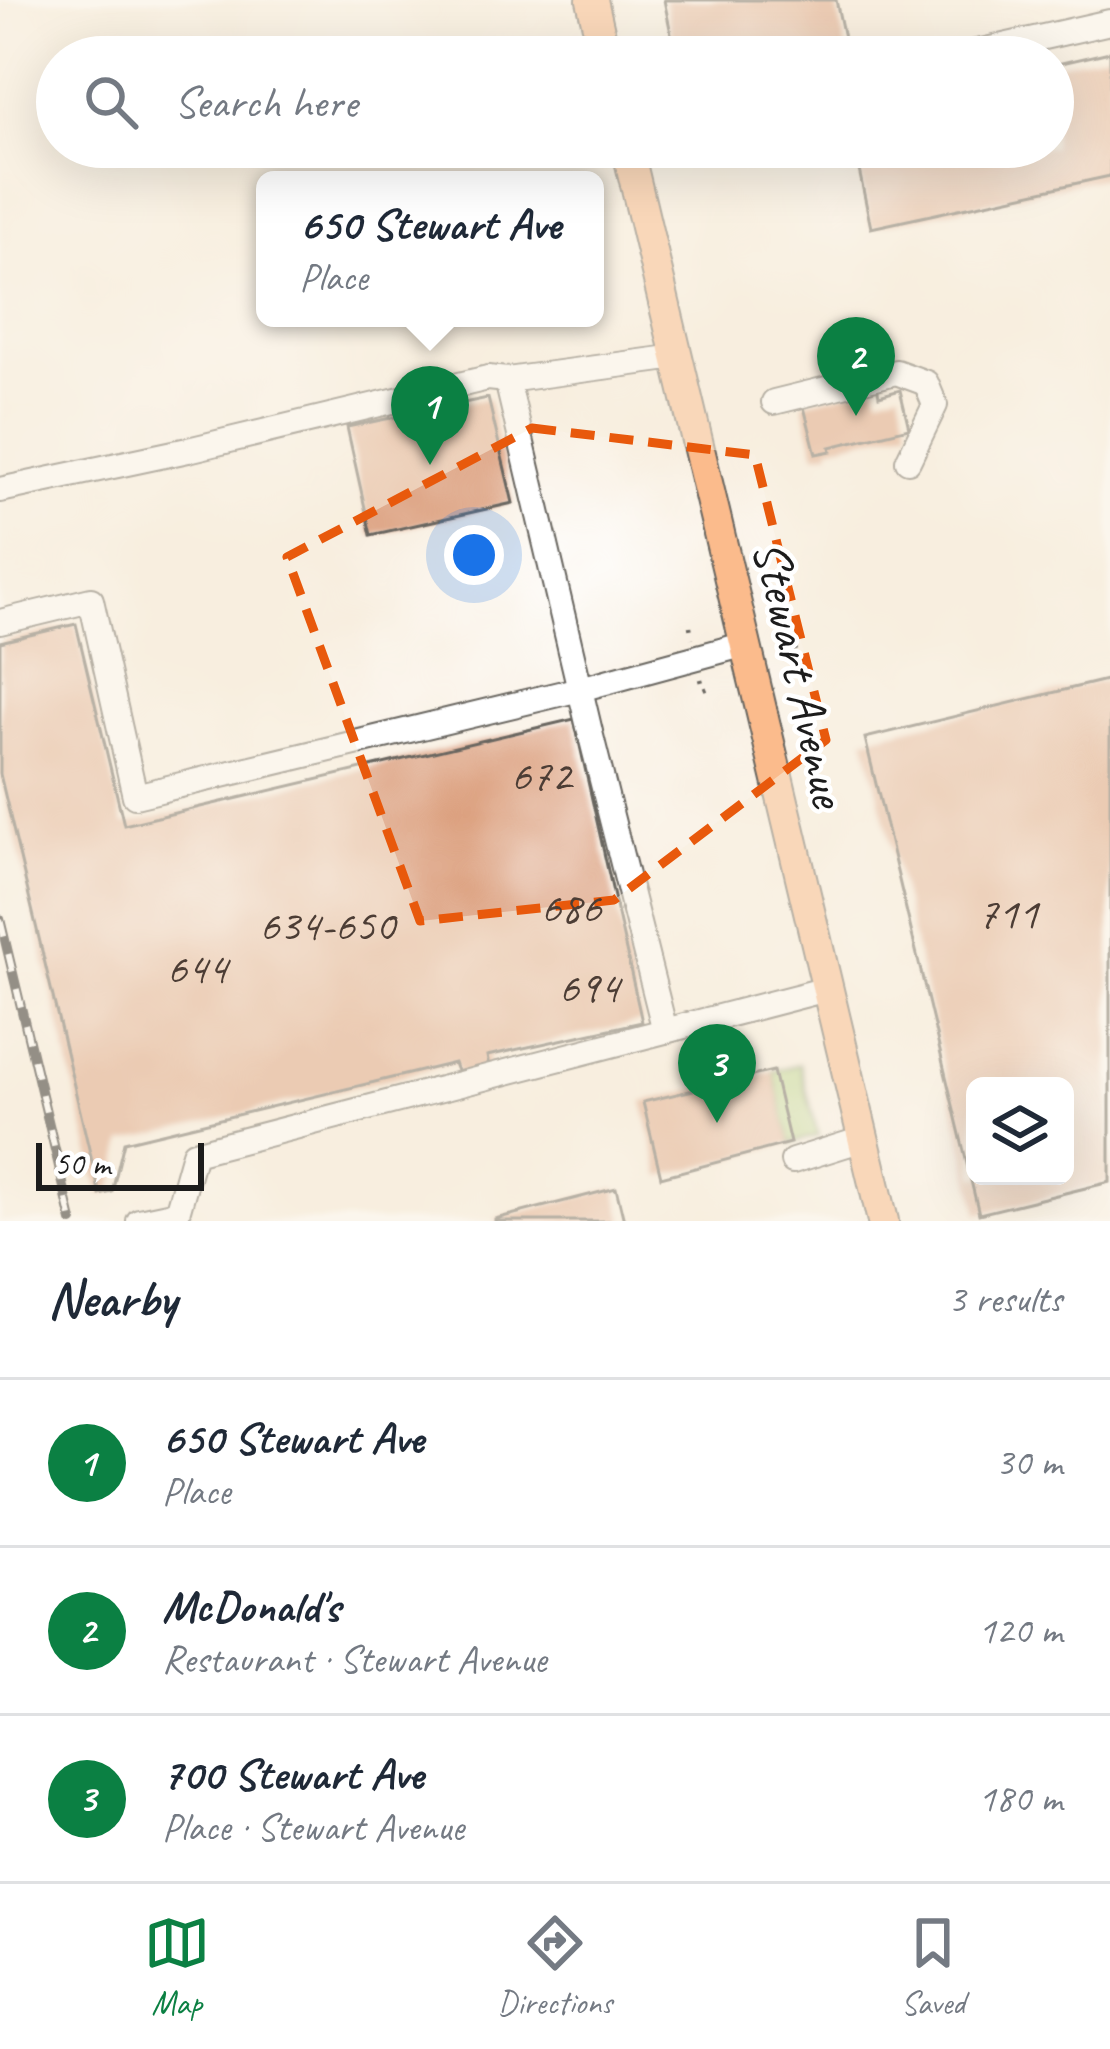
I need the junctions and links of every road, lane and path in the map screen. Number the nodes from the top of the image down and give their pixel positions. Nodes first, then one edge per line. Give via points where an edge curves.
1 (592, 0) edge
2 (1110, 22) edge
3 (600, 36) edge
4 (1048, 36) edge
5 (632, 168) edge
6 (677, 357) junction
7 (507, 380) junction
8 (774, 402) dead end
9 (908, 461) dead end
10 (0, 490) edge
11 (0, 622) edge
12 (690, 626) dead end
13 (692, 638) dead end
14 (746, 644) junction
15 (701, 679) dead end
16 (709, 688) dead end
17 (580, 689) junction
18 (827, 989) junction
19 (665, 1031) junction
20 (863, 1139) junction
21 (794, 1161) dead end
22 (139, 1221) edge
23 (883, 1221) edge

1 - 3 main road
2 - 4 lane
5 - 6 main road, Stewart Avenue
6 - 7 lane
6 - 14 main road, Stewart Avenue
7 - 10 lane
7 - 17 lane
8 - 9 lane via 896,372 926,383 935,405
11 - 17 lane via 91,600 135,796
12 - 13 path
14 - 17 lane
14 - 18 main road, Stewart Avenue
15 - 16 path
17 - 19 lane
18 - 19 lane
18 - 20 main road, Stewart Avenue
19 - 22 lane via 194,1153 177,1213
20 - 21 lane
20 - 23 main road, Stewart Avenue

